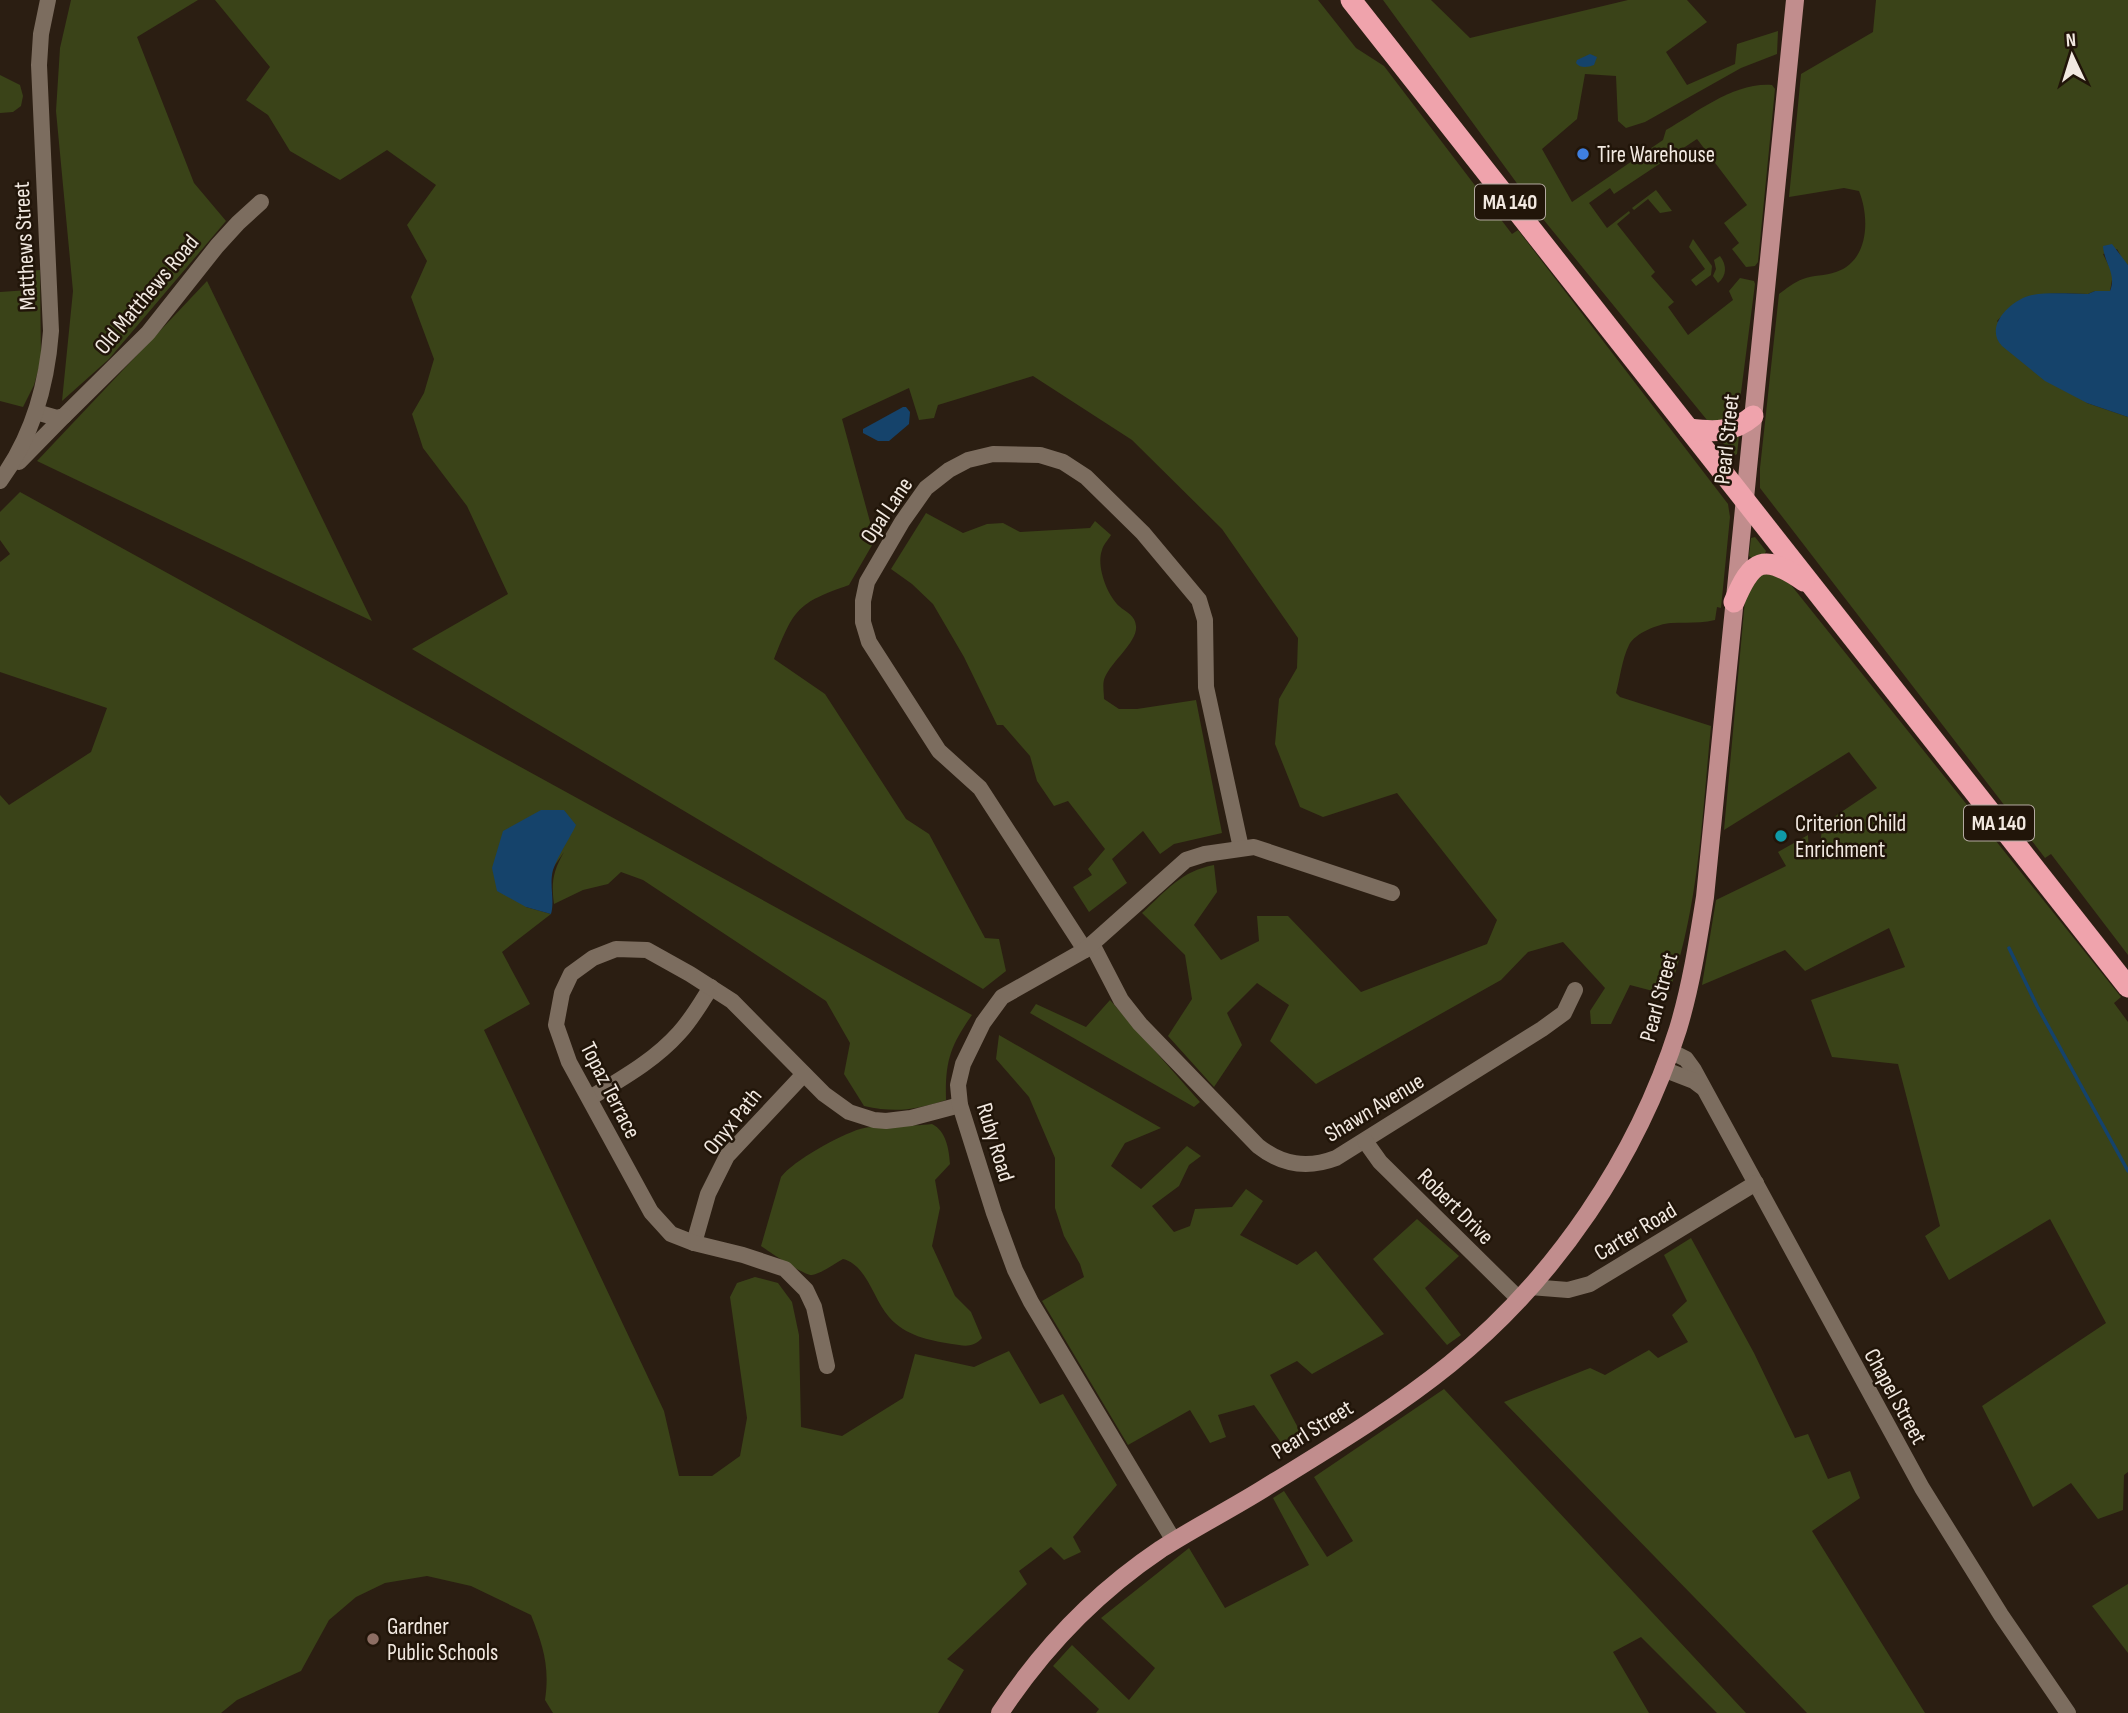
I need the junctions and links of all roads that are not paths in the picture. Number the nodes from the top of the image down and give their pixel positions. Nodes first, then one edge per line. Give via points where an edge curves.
1 (48, 0) edge
2 (1351, 0) edge
3 (1795, 0) edge
4 (261, 202) dead end
5 (36, 412) junction
6 (64, 416) junction
7 (1753, 416) junction
8 (1689, 429) junction
9 (1, 480) edge
10 (1744, 498) junction
11 (1815, 588) junction
12 (1734, 603) junction
13 (1241, 848) junction
14 (1392, 893) dead end
15 (1089, 947) junction
16 (711, 987) junction
17 (2128, 987) edge
18 (1576, 990) dead end
19 (1670, 1051) junction
20 (1663, 1069) junction
21 (804, 1074) junction
22 (1704, 1089) junction
23 (590, 1098) junction
24 (960, 1105) junction
25 (1365, 1141) junction
26 (1756, 1183) junction
27 (695, 1244) junction
28 (1524, 1293) junction
29 (827, 1366) dead end
30 (1174, 1541) junction
31 (1000, 1713) edge
32 (2068, 1713) edge

1 - 5 street, Matthews Street via 39,65 51,331
2 - 8 highway, MA 140
3 - 7 main road, Pearl Street
4 - 6 street, Old Matthews Road via 217,246 148,333
5 - 6 street
5 - 9 street, Matthews Street
6 - 9 street, Old Matthews Road
7 - 8 highway via 1720,432
7 - 10 main road, Pearl Street
8 - 10 highway, MA 140
10 - 11 highway, MA 140
10 - 12 main road, Pearl Street
11 - 12 highway via 1784,568 1763,564 1748,572
11 - 17 highway, MA 140
12 - 19 main road, Pearl Street via 1705,897 1690,983
13 - 14 street, Ruby Road via 1265,849
13 - 15 street, Ruby Road via 1186,860
13 - 15 street, Opal Lane via 1206,687 1205,620 1199,600 1143,533 1086,477 1063,462 1040,455 993,454 949,470 926,488 867,582 863,622 869,642 939,751 980,788
15 - 24 street, Ruby Road via 997,1003 963,1064
15 - 25 street, Shawn Avenue via 1140,1024 1268,1154 1289,1163 1313,1165
16 - 21 street, Topaz Terrace via 732,1001
16 - 23 street via 665,1047
16 - 23 street, Topaz Terrace via 647,950 616,949 571,974 556,1025 569,1062
18 - 25 street, Shawn Avenue via 1553,1022
19 - 20 main road, Pearl Street
19 - 22 street, Chapel Street via 1686,1059
20 - 22 street
20 - 28 main road, Pearl Street via 1604,1188 1572,1236
21 - 24 street, Topaz Terrace via 849,1112 874,1120 911,1118
21 - 27 street, Onyx Path via 727,1156 708,1194
22 - 26 street, Chapel Street
23 - 27 street, Topaz Terrace via 651,1212 671,1234
24 - 30 street, Ruby Road via 1020,1279
25 - 28 street, Robert Drive via 1380,1162
26 - 28 street, Carter Road via 1590,1284
26 - 32 street, Chapel Street via 1922,1488
27 - 29 street, Topaz Terrace via 785,1269 806,1290 814,1307
28 - 30 main road, Pearl Street via 1472,1346 1410,1395
30 - 31 main road, Pearl Street via 1133,1570 1067,1629

